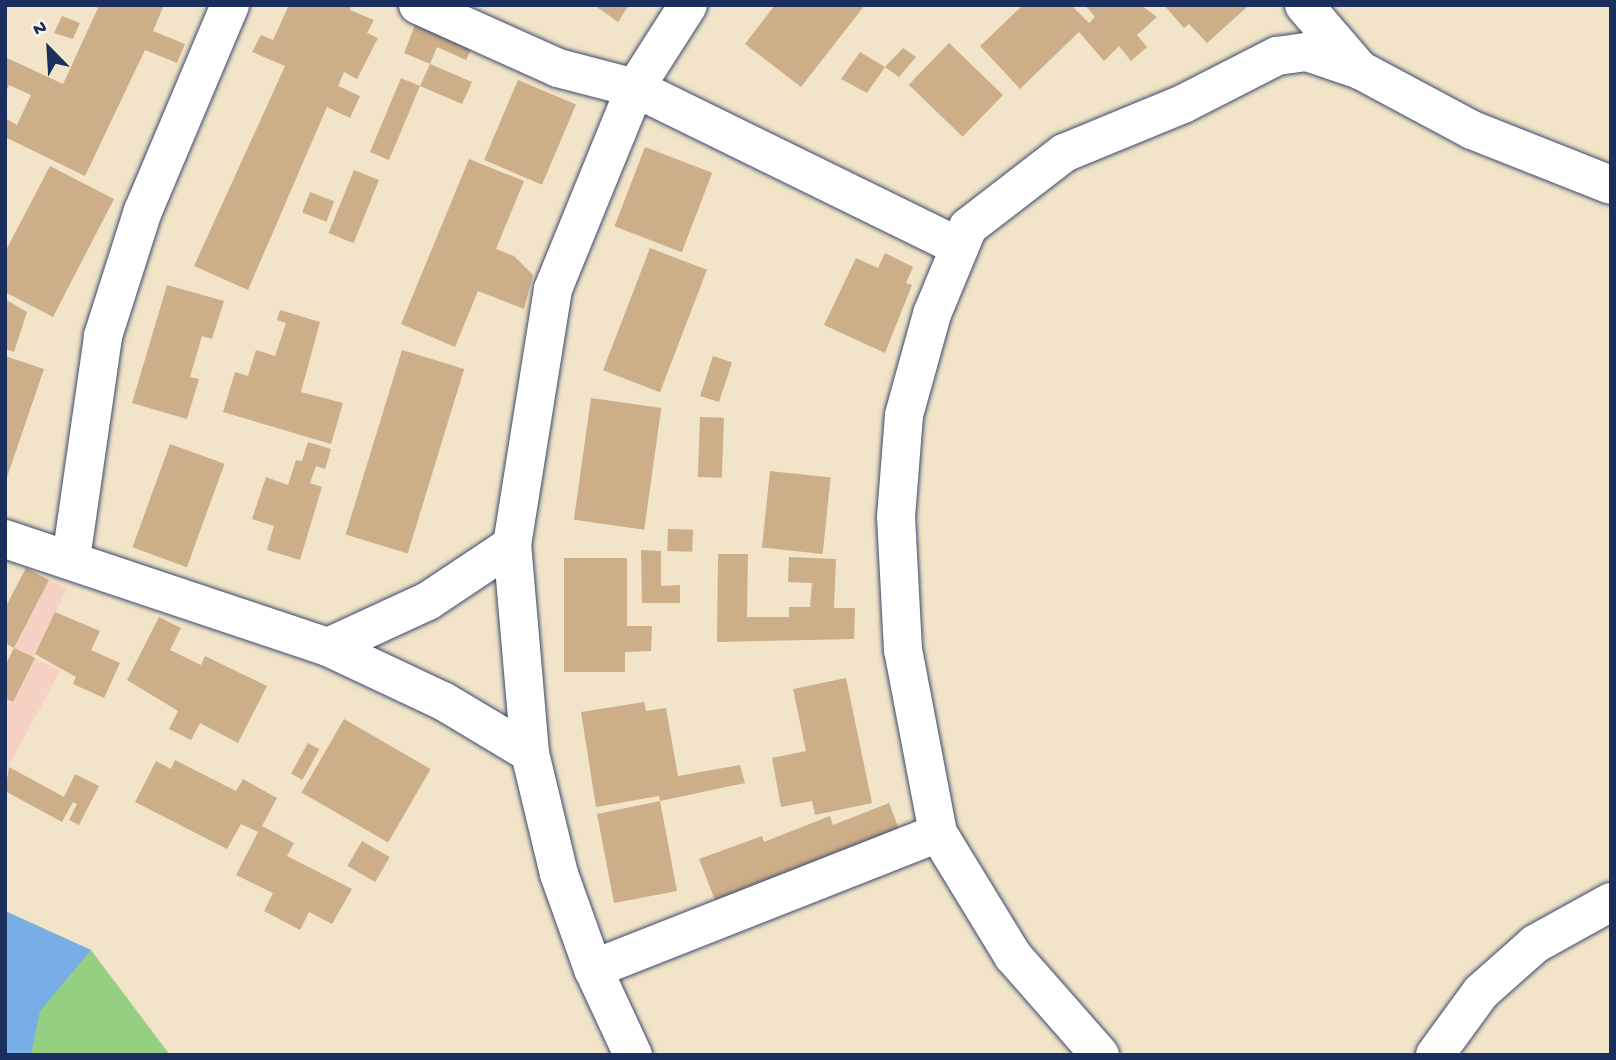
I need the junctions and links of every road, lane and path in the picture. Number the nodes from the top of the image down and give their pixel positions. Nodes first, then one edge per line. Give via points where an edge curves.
1 (230, 5) edge
2 (418, 5) edge
3 (688, 5) edge
4 (1304, 5) edge
5 (1360, 70) junction
6 (635, 88) junction
7 (1611, 185) edge
8 (958, 246) junction
9 (5, 539) edge
10 (512, 545) junction
11 (71, 559) junction
12 (328, 647) junction
13 (530, 753) junction
14 (937, 833) junction
15 (1611, 902) edge
16 (593, 969) junction
17 (633, 1055) edge
18 (1100, 1055) edge
19 (1436, 1055) edge

1 - 11 street via 143,211 103,336
2 - 6 street via 558,68
3 - 6 street
4 - 5 street
5 - 7 street via 1472,130
5 - 8 street via 1307,52 1277,55 1183,104 1064,153 968,227
6 - 8 street
6 - 10 street via 553,289
8 - 14 street via 932,314 904,415 897,517 903,650
9 - 11 street
10 - 12 street via 428,601
10 - 13 street
11 - 12 street
12 - 13 street via 443,701
13 - 16 street via 559,874
14 - 16 street
14 - 18 street via 1013,956
15 - 19 street via 1535,944 1480,992
16 - 17 street

